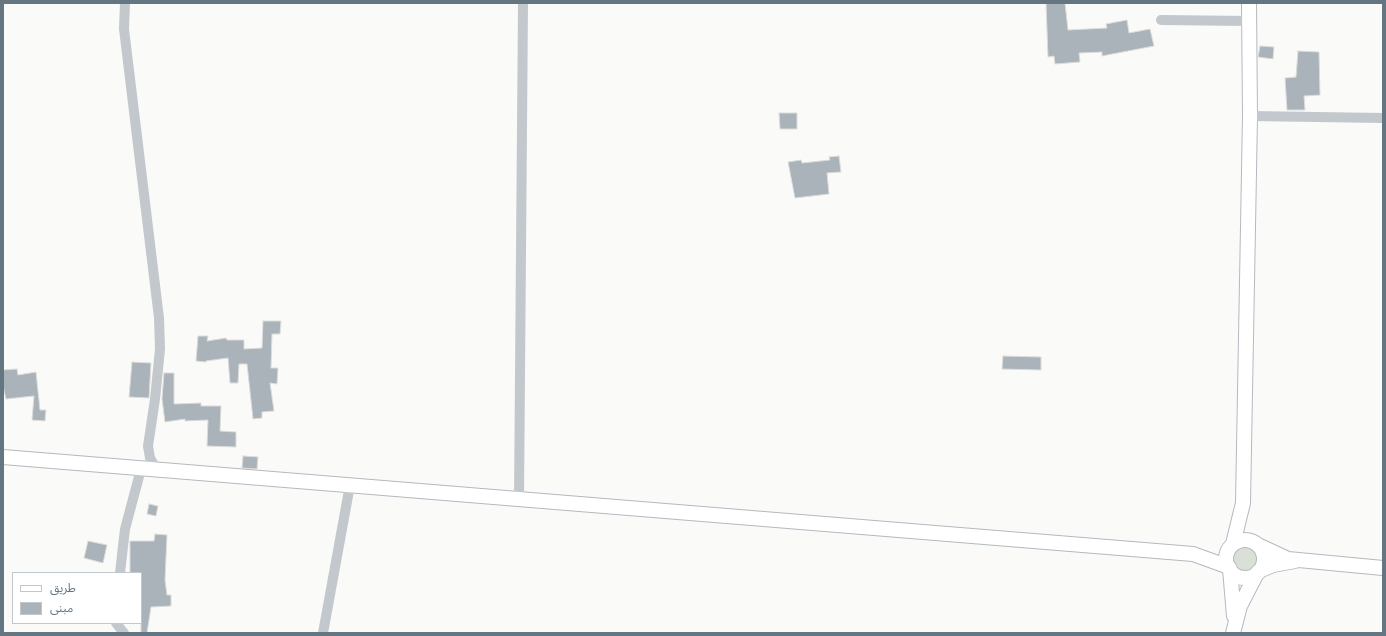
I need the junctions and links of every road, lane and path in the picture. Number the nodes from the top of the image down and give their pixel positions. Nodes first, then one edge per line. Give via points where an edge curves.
1 (125, 3) edge
2 (523, 3) edge
3 (1249, 3) edge
4 (1161, 20) dead end
5 (1249, 21) junction
6 (1250, 116) junction
7 (1383, 118) edge
8 (3, 457) edge
9 (141, 468) junction
10 (157, 470) junction
11 (350, 486) junction
12 (519, 499) junction
13 (1243, 503) junction
14 (1233, 544) junction
15 (1257, 544) junction
16 (1193, 554) junction
17 (1298, 561) junction
18 (1229, 568) junction
19 (1383, 568) edge
20 (120, 572) edge
21 (1258, 572) junction
22 (117, 624) edge
23 (1233, 630) edge
24 (124, 633) edge
25 (323, 633) edge

1 - 10 street via 124,29 159,324 160,349 148,446 150,458
2 - 12 street
3 - 5 main road
4 - 5 street
5 - 6 main road
6 - 7 street
6 - 13 main road
8 - 9 main road
9 - 10 main road
9 - 20 street via 125,529
10 - 11 main road
11 - 12 main road
11 - 25 street
12 - 16 main road
13 - 14 main road
13 - 15 main road via 1250,537
14 - 15 main road via 1245,540
14 - 16 main road
14 - 18 main road via 1226,556
15 - 17 main road
15 - 21 main road via 1264,561
16 - 18 main road
17 - 19 main road
17 - 21 main road via 1273,565
18 - 21 main road via 1242,577
18 - 23 main road via 1234,606
21 - 23 main road via 1240,606
22 - 24 street

